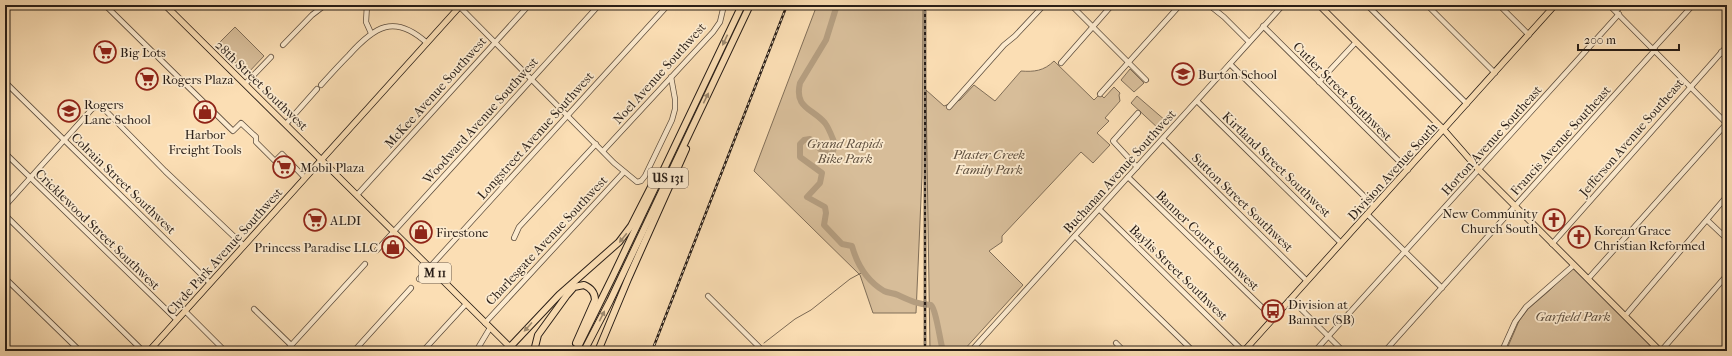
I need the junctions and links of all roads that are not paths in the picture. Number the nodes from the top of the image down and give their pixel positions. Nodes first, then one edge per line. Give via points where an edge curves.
1 (105, 5) edge
2 (165, 5) edge
3 (325, 5) edge
4 (367, 5) edge
5 (530, 5) edge
6 (599, 5) edge
7 (668, 5) edge
8 (724, 5) edge
9 (742, 5) edge
10 (750, 5) edge
11 (1044, 5) edge
12 (1071, 5) edge
13 (1112, 5) edge
14 (1180, 5) edge
15 (1209, 5) edge
16 (1283, 5) edge
17 (1319, 5) edge
18 (1367, 5) edge
19 (1427, 5) edge
20 (1499, 5) edge
21 (1556, 5) edge
22 (1609, 5) edge
23 (1622, 5) edge
24 (1693, 5) edge
25 (459, 6) edge
26 (1617, 13) junction
27 (1263, 26) junction
28 (1093, 27) junction
29 (371, 32) junction
30 (1529, 35) junction
31 (1249, 42) junction
32 (1356, 42) junction
33 (427, 43) junction
34 (495, 43) junction
35 (283, 45) dead end
36 (1727, 46) edge
37 (1654, 50) junction
38 (1722, 52) junction
39 (271, 57) dead end
40 (1727, 58) edge
41 (1060, 63) dead end
42 (1128, 63) junction
43 (1230, 64) junction
44 (1495, 73) junction
45 (671, 77) junction
46 (532, 79) junction
47 (1146, 80) dead end
48 (5, 82) edge
49 (1319, 82) junction
50 (245, 84) junction
51 (1691, 86) junction
52 (1100, 94) dead end
53 (1196, 101) junction
54 (1467, 104) junction
55 (949, 107) dead end
56 (700, 110) junction
57 (1138, 113) dead end
58 (567, 115) junction
59 (689, 118) junction
60 (1727, 123) edge
61 (286, 124) junction
62 (1444, 130) junction
63 (1163, 139) junction
64 (64, 140) junction
65 (596, 144) junction
66 (5, 152) edge
67 (603, 152) junction
68 (322, 159) junction
69 (1137, 167) junction
70 (1408, 170) junction
71 (1479, 170) junction
72 (624, 172) junction
73 (1128, 177) junction
74 (30, 178) junction
75 (305, 178) junction
76 (357, 195) junction
77 (1727, 196) edge
78 (5, 206) edge
79 (1374, 206) junction
80 (1516, 206) junction
81 (1099, 209) junction
82 (1367, 214) junction
83 (5, 215) edge
84 (1707, 220) junction
85 (394, 231) junction
86 (1075, 236) junction
87 (514, 238) dead end
88 (1727, 239) edge
89 (1341, 243) junction
90 (1552, 244) junction
91 (244, 246) junction
92 (377, 250) dead end
93 (1405, 251) junction
94 (364, 264) dead end
95 (1574, 265) junction
96 (430, 267) junction
97 (1727, 275) edge
98 (5, 278) edge
99 (419, 279) dead end
100 (1588, 279) junction
101 (1307, 281) junction
102 (210, 283) junction
103 (411, 288) dead end
104 (1442, 288) junction
105 (708, 296) dead end
106 (1291, 299) junction
107 (466, 304) junction
108 (254, 309) dead end
109 (185, 311) junction
110 (1624, 316) junction
111 (1273, 318) junction
112 (177, 320) junction
113 (485, 323) junction
114 (490, 328) junction
115 (1329, 336) junction
116 (1116, 343) dead end
117 (291, 346) junction
118 (478, 348) dead end
119 (153, 350) edge
120 (513, 350) edge
121 (80, 351) edge
122 (144, 351) edge
123 (225, 351) edge
124 (286, 351) edge
125 (354, 351) edge
126 (423, 351) edge
127 (534, 351) edge
128 (573, 351) edge
129 (576, 351) edge
130 (584, 351) edge
131 (598, 351) edge
132 (762, 351) edge
133 (971, 351) edge
134 (1124, 351) edge
135 (1192, 351) edge
136 (1243, 351) edge
137 (1315, 351) edge
138 (1343, 351) edge
139 (1385, 351) edge
140 (1502, 351) edge
141 (1661, 351) edge

1 - 75 street via 233,131 241,123 275,161 282,154
2 - 50 main road, 28th Street Southwest / M 11
3 - 35 street
4 - 29 street via 366,22
5 - 34 street, McKee Avenue Southwest
6 - 46 street, Woodward Avenue Southwest
7 - 58 street, Longstreet Avenue Southwest
8 - 45 street, Noel Avenue Southwest via 720,22 713,32
9 -> 59 highway, US 131
56 -> 10 highway, US 131
11 - 55 street via 1004,45
12 - 28 street
13 - 28 street
14 - 42 street
15 - 31 street
16 - 27 street, Buchanan Avenue Southwest
17 - 32 main road
18 - 54 street
19 - 44 street
20 - 30 street
21 - 30 main road, Division Avenue South
22 - 26 street
23 - 26 street, Horton Avenue Southeast
24 - 37 street, Francis Avenue Southeast
25 - 33 main road, Clyde Park Avenue Southwest
25 - 34 street
26 - 37 street
26 - 71 street, Horton Avenue Southeast
27 - 31 street, Buchanan Avenue Southwest
27 - 49 street, Cutler Street Southwest
28 - 41 street
28 - 42 street
29 - 33 street via 391,27 402,28 415,33
29 - 61 street
30 - 44 main road, Division Avenue South
31 - 43 street, Buchanan Avenue Southwest
32 - 49 street
32 - 62 main road
33 - 68 main road, Clyde Park Avenue Southwest
34 - 46 street
34 - 76 street, McKee Avenue Southwest
36 - 38 street, Jefferson Avenue Southeast
37 - 51 street
37 - 80 street, Francis Avenue Southeast
38 - 40 street
38 - 51 street, Jefferson Avenue Southeast
39 - 50 street
42 - 47 street
42 - 52 street
43 - 53 street, Buchanan Avenue Southwest
43 - 79 street
44 - 54 main road, Division Avenue South
45 - 67 street, Noel Avenue Southwest
45 - 72 street via 675,99 672,120 645,176 639,182 632,180
46 - 58 street
46 - 85 street, Woodward Avenue Southwest
48 - 64 street, Colrain Street Southwest
49 - 70 street, Cutler Street Southwest
50 - 61 main road, 28th Street Southwest / M 11
51 - 60 street
51 - 90 street, Jefferson Avenue Southeast
53 - 63 street, Buchanan Avenue Southwest
53 - 89 street, Kirtland Street Southwest
54 - 62 main road, Division Avenue South
130 -> 56 highway, US 131
56 - 131 highway via 688,146 622,291
57 - 69 street via 1113,142
58 - 65 street
58 - 96 street, Longstreet Avenue Southwest
59 -> 120 highway via 624,237 552,301
59 - 129 highway, US 131
60 - 100 street
61 - 68 main road, 28th Street Southwest / M 11
62 - 70 main road, Division Avenue South
62 - 71 main road
63 - 69 street, Buchanan Avenue Southwest
63 - 101 street, Sutton Street Southwest
64 - 74 street
64 - 91 street via 96,106 104,109
64 - 102 street, Colrain Street Southwest
65 - 67 street
65 - 87 street via 519,227
66 - 74 street, Cricklewood Street Southwest
67 - 72 street
68 - 75 main road, Clyde Park Avenue Southwest
68 - 76 main road, 28th Street Southwest / M 11
69 - 73 street, Buchanan Avenue Southwest
70 - 79 main road, Division Avenue South
71 - 80 main road
71 - 93 street, Horton Avenue Southeast
72 - 113 street, Charlesgate Avenue Southwest
73 - 81 street, Buchanan Avenue Southwest
73 - 111 street, Banner Court Southwest
74 - 78 street
74 - 112 street, Cricklewood Street Southwest
75 - 91 main road, Clyde Park Avenue Southwest
76 - 85 main road, 28th Street Southwest / M 11
77 - 84 street
79 - 82 main road, Division Avenue South
80 - 90 main road
80 - 104 street, Francis Avenue Southeast
81 - 86 street, Buchanan Avenue Southwest
81 - 136 street, Baylis Street Southwest
82 - 89 main road, Division Avenue South
82 - 93 street
83 - 122 street
84 - 88 street
84 - 110 street
85 - 92 street, Woodward Avenue Southwest
85 - 96 main road, 28th Street Southwest / M 11
86 - 133 street, Buchanan Avenue Southwest
86 - 135 street
89 - 101 main road, Division Avenue South
90 - 95 main road
91 - 102 main road, Clyde Park Avenue Southwest
93 - 104 street
93 - 115 street, Horton Avenue Southeast
94 - 117 street
95 - 100 main road
95 - 140 street via 1526,307
96 - 99 street, Longstreet Avenue Southwest
96 - 107 main road, 28th Street Southwest / M 11
97 - 141 street
98 - 121 street
100 - 110 main road
101 - 106 main road, Division Avenue South
102 - 109 main road, Clyde Park Avenue Southwest
103 - 125 street
104 - 139 street, Francis Avenue Southeast
105 - 132 street
106 - 111 main road, Division Avenue South
106 - 115 street
107 - 113 main road, 28th Street Southwest / M 11
107 - 126 street
108 - 117 street
109 - 112 main road, Clyde Park Avenue Southwest
109 - 123 street
110 - 141 main road
111 - 136 main road, Division Avenue South
112 - 119 main road, Clyde Park Avenue Southwest
113 - 114 main road, 28th Street Southwest / M 11
114 - 118 street
114 - 120 main road, 28th Street Southwest / M 11
115 - 137 street, Horton Avenue Southeast
115 - 138 street
116 - 134 street
117 - 124 street
127 - 128 highway via 538,335 567,295 574,287 584,285 592,290 595,296

